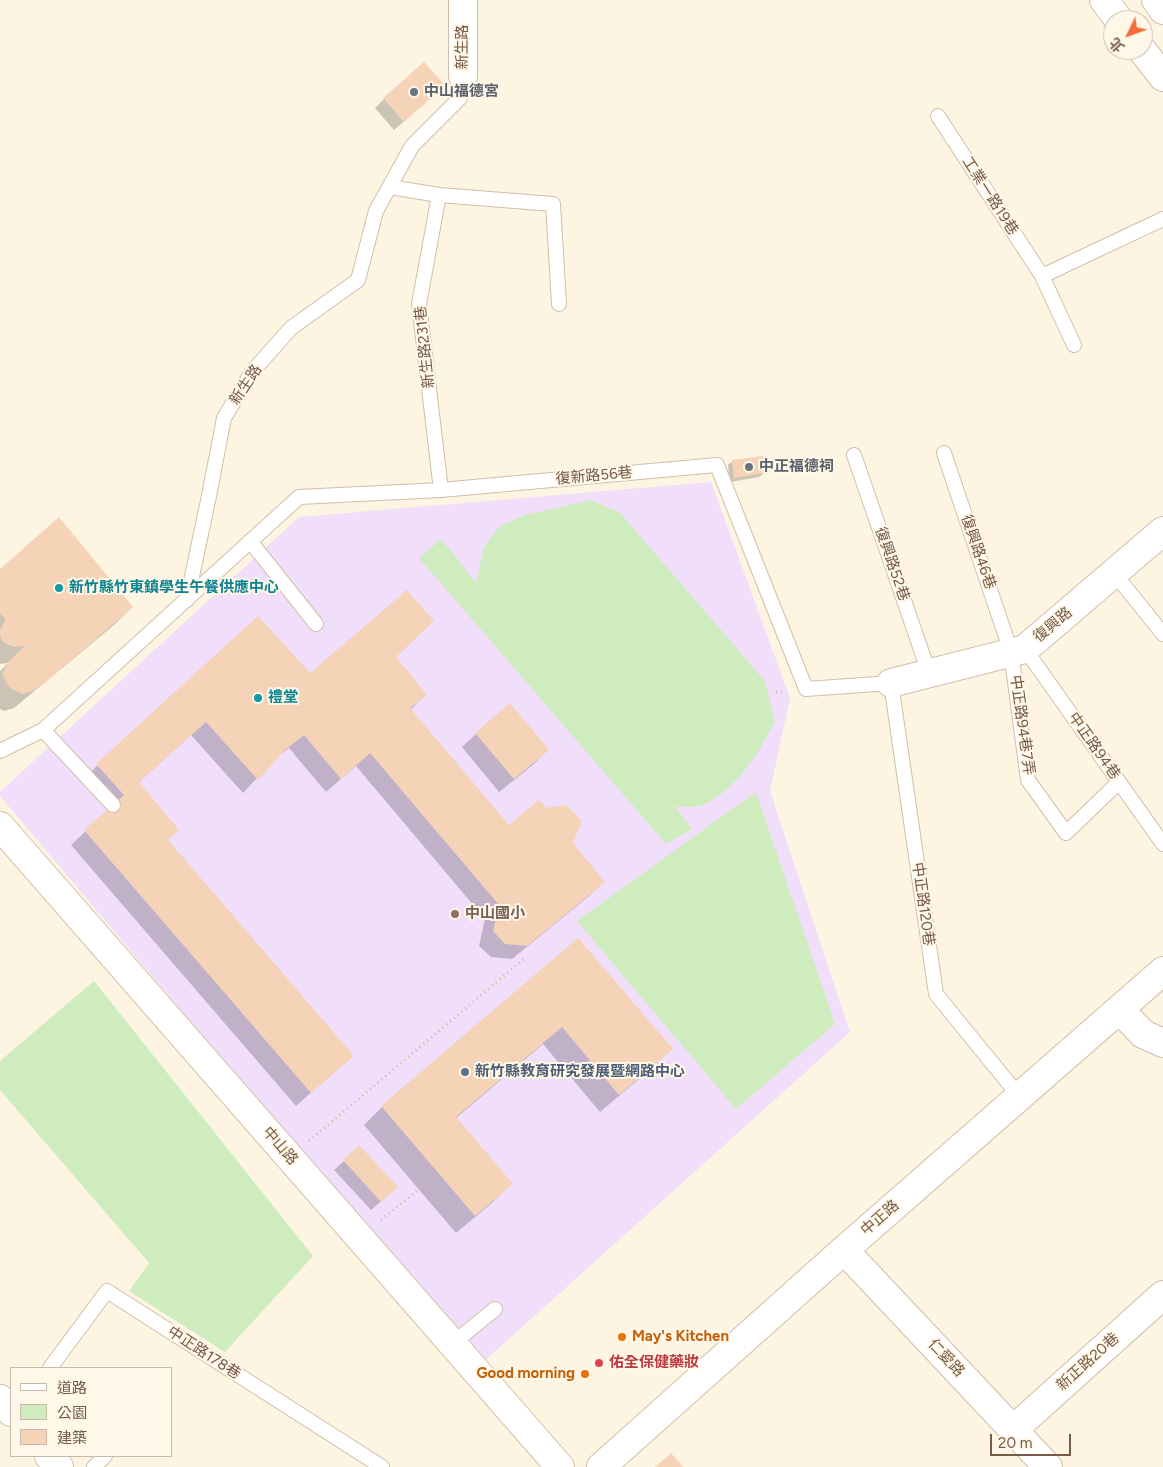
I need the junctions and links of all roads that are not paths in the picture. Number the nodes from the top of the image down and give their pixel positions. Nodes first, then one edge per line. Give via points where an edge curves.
1 (463, 0) edge
2 (1150, 60) edge
3 (463, 76) joint
4 (1163, 77) edge
5 (938, 116) dead end
6 (390, 187) junction
7 (439, 194) junction
8 (1163, 219) edge
9 (1042, 276) junction
10 (559, 304) dead end
11 (1074, 345) dead end
12 (944, 453) dead end
13 (854, 455) dead end
14 (441, 490) junction
15 (1163, 530) edge
16 (250, 541) junction
17 (1114, 573) junction
18 (187, 600) junction
19 (316, 624) dead end
20 (1163, 634) edge
21 (1018, 650) junction
22 (929, 673) junction
23 (890, 684) junction
24 (43, 730) junction
25 (0, 752) edge
26 (1119, 782) junction
27 (113, 804) dead end
28 (0, 826) edge
29 (1163, 844) edge
30 (1160, 980) edge
31 (1120, 1010) junction
32 (1163, 1043) edge
33 (1019, 1096) junction
34 (844, 1250) junction
35 (1163, 1295) edge
36 (495, 1309) dead end
37 (452, 1344) junction
38 (51, 1367) edge
39 (0, 1399) edge
40 (10, 1411) edge
41 (1014, 1429) junction
42 (50, 1457) edge
43 (104, 1457) edge
44 (58, 1467) edge
45 (94, 1467) edge
46 (382, 1467) edge
47 (560, 1467) edge
48 (600, 1467) edge
49 (1048, 1467) edge

1 - 3 street, 新生路
2 - 4 street
3 - 6 lane, 新生路 via 460,98 412,146
5 - 9 lane, 工業一路19巷
6 - 7 lane
6 - 18 lane, 新生路 via 376,211 358,280 291,328 252,372 224,418
7 - 10 lane via 553,204
7 - 14 lane, 新生路231巷 via 419,304
8 - 9 lane
9 - 11 lane, 工業一路19巷
12 - 21 lane, 復興路46巷
13 - 22 lane, 復興路52巷
14 - 16 lane, 復新路56巷 via 299,497
14 - 23 lane, 復新路56巷 via 717,465 806,689
15 - 17 street, 復興路
16 - 18 lane, 復新路56巷
16 - 19 lane
17 - 20 lane
17 - 21 street, 復興路
18 - 24 lane
21 - 22 street, 復興路
21 - 26 lane, 中正路94巷
21 - 26 lane, 中正路94巷7弄 via 1028,780 1066,833
22 - 23 street, 復興路
23 - 33 lane, 中正路120巷 via 936,994
24 - 25 lane
24 - 27 lane
26 - 29 lane, 中正路94巷
28 - 37 street, 中山路
30 - 31 street, 中正路
31 - 32 street via 1143,1034
31 - 33 street, 中正路
33 - 34 street, 中正路
34 - 41 street, 仁愛路
34 - 48 street, 中正路
35 - 41 street, 新正路20巷
36 - 37 lane
37 - 47 street, 中山路
38 - 46 lane, 中正路178巷 via 107,1291
39 - 40 street
41 - 49 street, 仁愛路
42 - 44 street
43 - 45 lane

